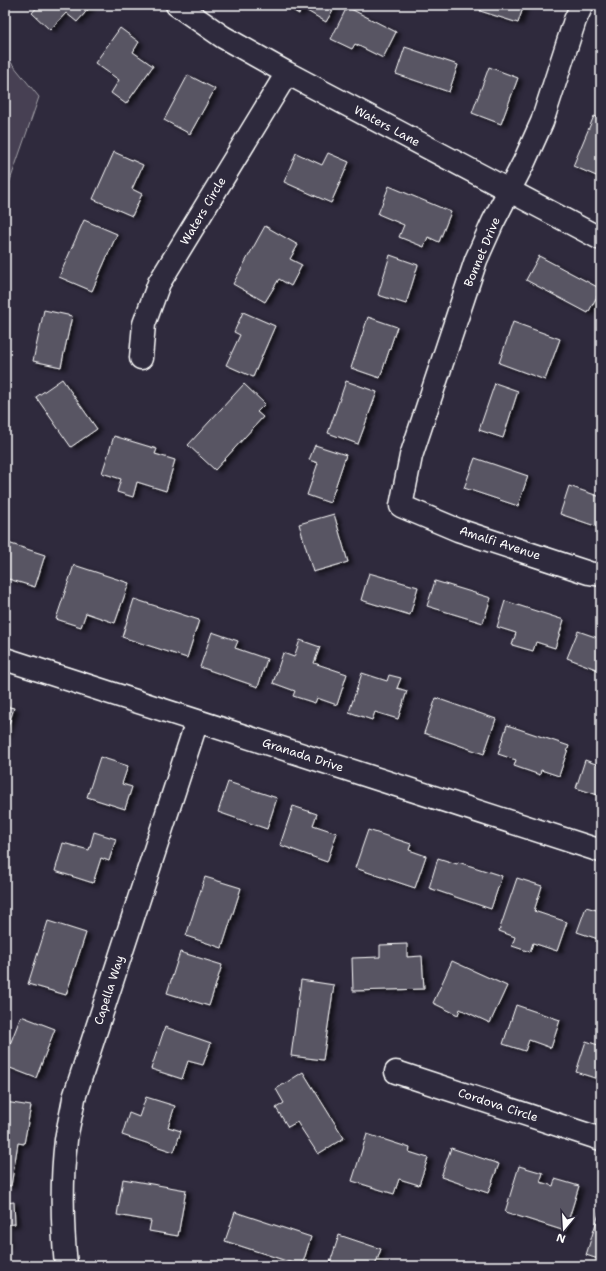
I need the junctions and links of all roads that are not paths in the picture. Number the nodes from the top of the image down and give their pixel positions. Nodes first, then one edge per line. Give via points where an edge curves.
1 (177, 5) edge
2 (582, 5) edge
3 (287, 73) junction
4 (509, 191) junction
5 (601, 239) edge
6 (141, 358) dead end
7 (401, 506) joint
8 (601, 575) edge
9 (5, 659) edge
10 (197, 721) junction
11 (601, 851) edge
12 (396, 1072) dead end
13 (601, 1139) edge
14 (66, 1266) edge

1 - 3 street, Waters Lane via 223,37
2 - 4 street, Bonnet Drive via 542,122
3 - 4 street, Waters Lane
3 - 6 street, Waters Circle via 159,283 144,324
4 - 5 street, Waters Lane
4 - 7 street, Bonnet Drive via 476,260 462,299 411,456
7 - 8 street, Amalfi Avenue via 458,530
9 - 10 street, Granada Drive
10 - 11 street, Granada Drive
10 - 14 street, Capella Way via 74,1098 66,1138 62,1180
12 - 13 street, Cordova Circle

